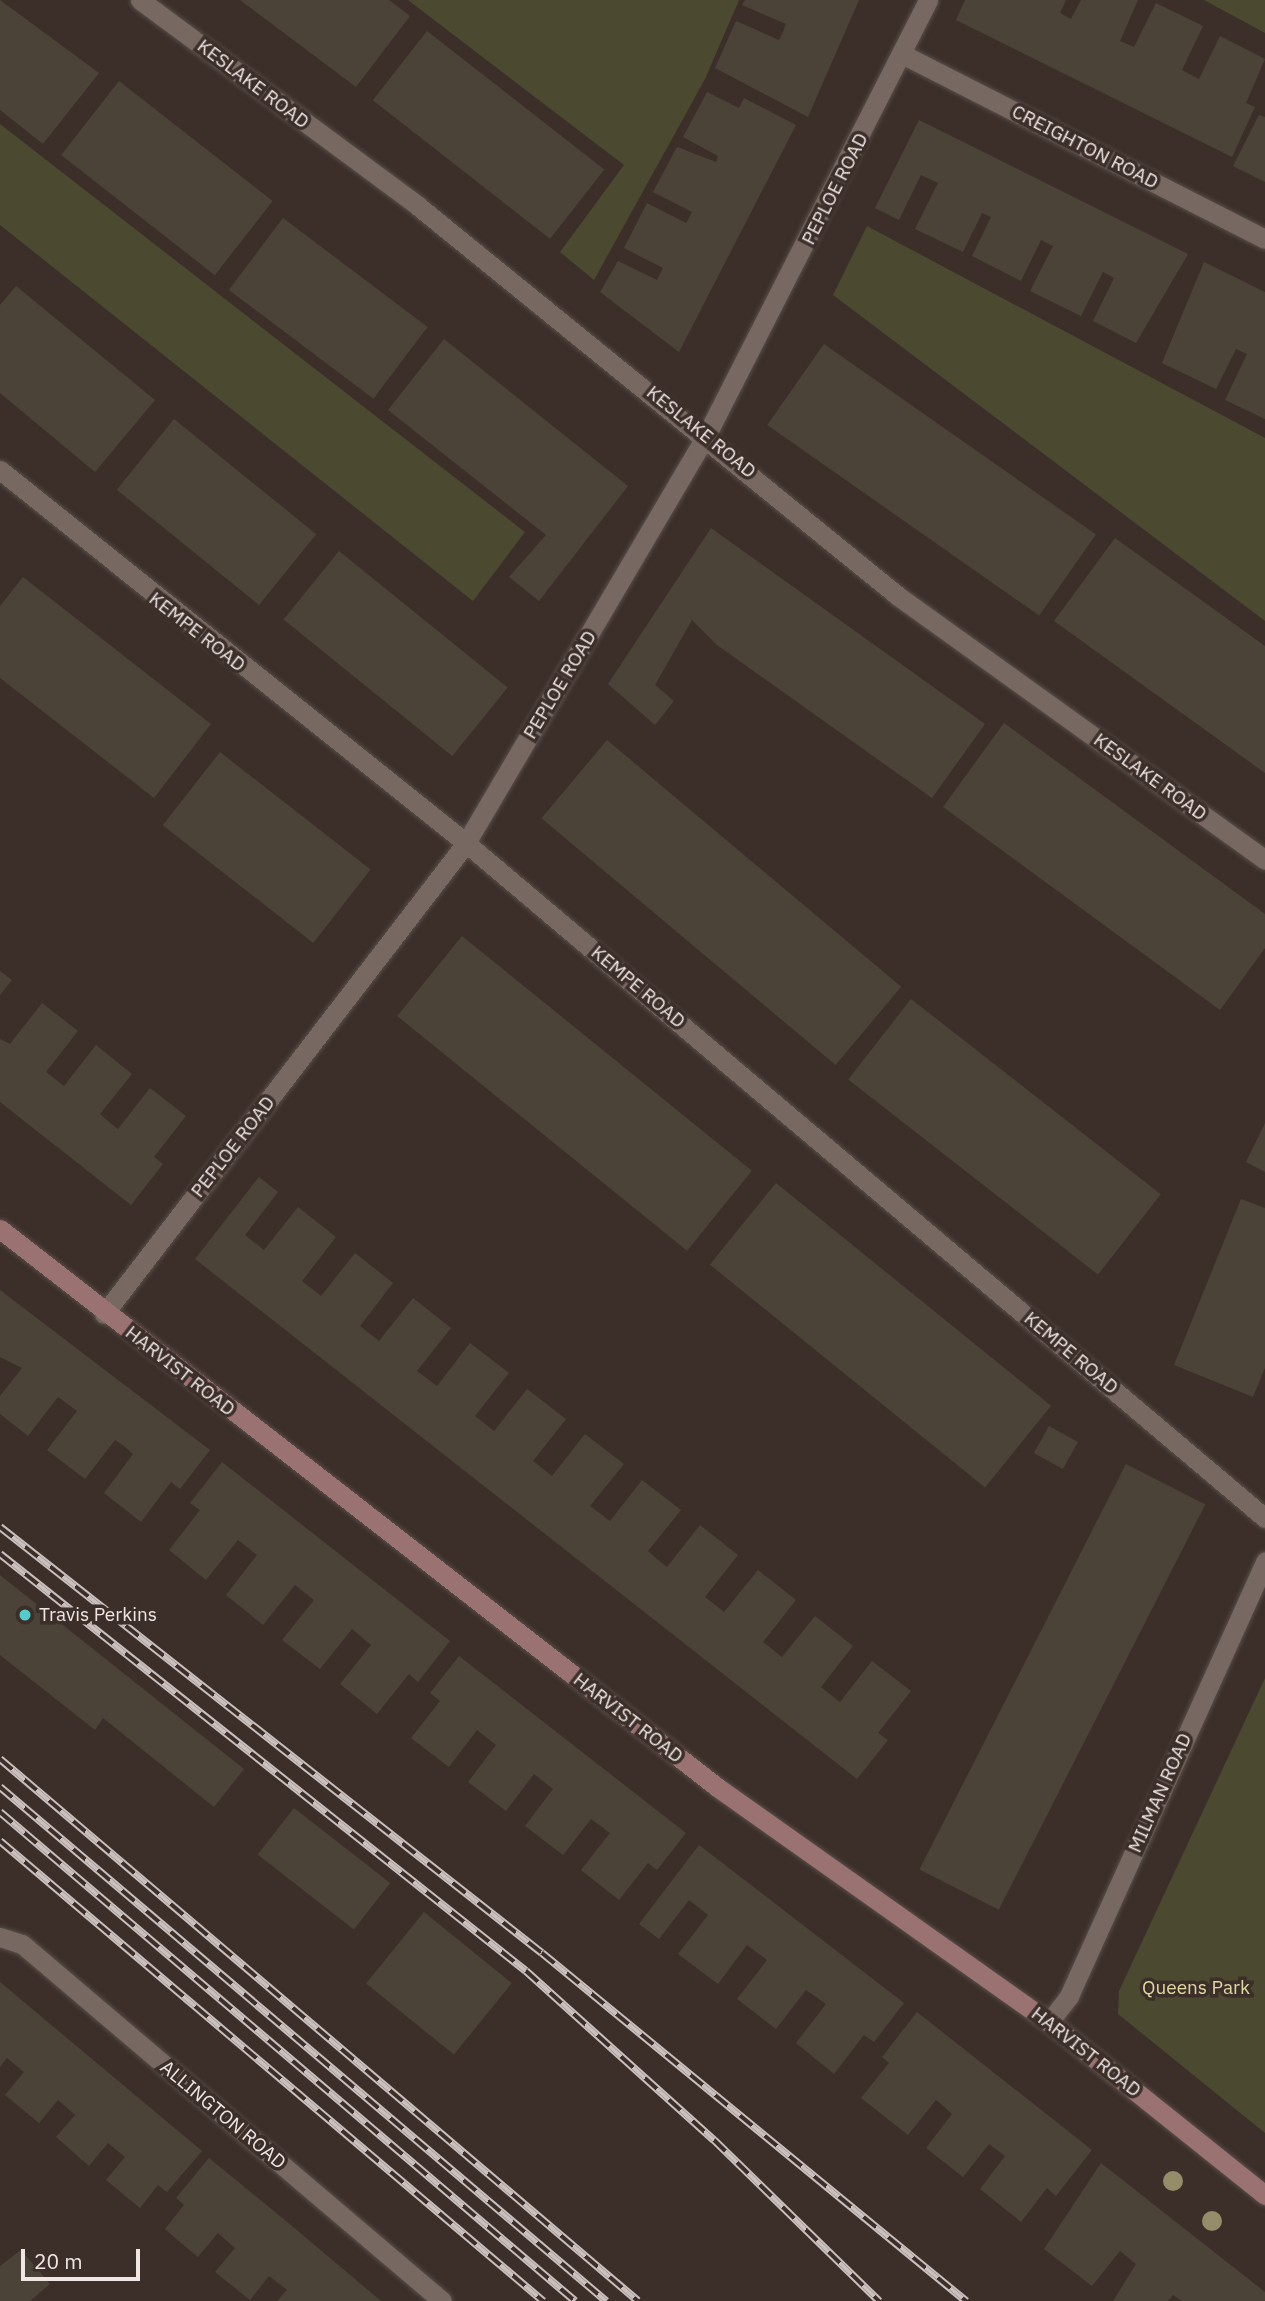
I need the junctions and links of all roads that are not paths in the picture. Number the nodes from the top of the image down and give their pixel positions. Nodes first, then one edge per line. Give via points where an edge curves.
1 (140, 0) edge
2 (928, 0) edge
3 (904, 55) junction
4 (1265, 239) edge
5 (707, 434) junction
6 (0, 470) edge
7 (466, 843) junction
8 (1265, 860) edge
9 (0, 1230) edge
10 (104, 1314) junction
11 (1265, 1518) edge
12 (1265, 1561) edge
13 (0, 1937) edge
14 (1049, 2022) junction
15 (1265, 2195) edge
16 (442, 2301) edge

1 - 5 street, KESLAKE ROAD via 418,206
2 - 3 street, PEPLOE ROAD
3 - 4 street, CREIGHTON ROAD
3 - 5 street, PEPLOE ROAD
5 - 7 street, PEPLOE ROAD
5 - 8 street, KESLAKE ROAD via 898,596
6 - 7 street, KEMPE ROAD
7 - 10 street, PEPLOE ROAD
7 - 11 street, KEMPE ROAD
9 - 10 main road, HARVIST ROAD
10 - 14 main road, HARVIST ROAD via 717,1787
12 - 14 street, MILMAN ROAD via 1069,1996
13 - 16 street, ALLINGTON ROAD via 22,1944
14 - 15 main road, HARVIST ROAD

